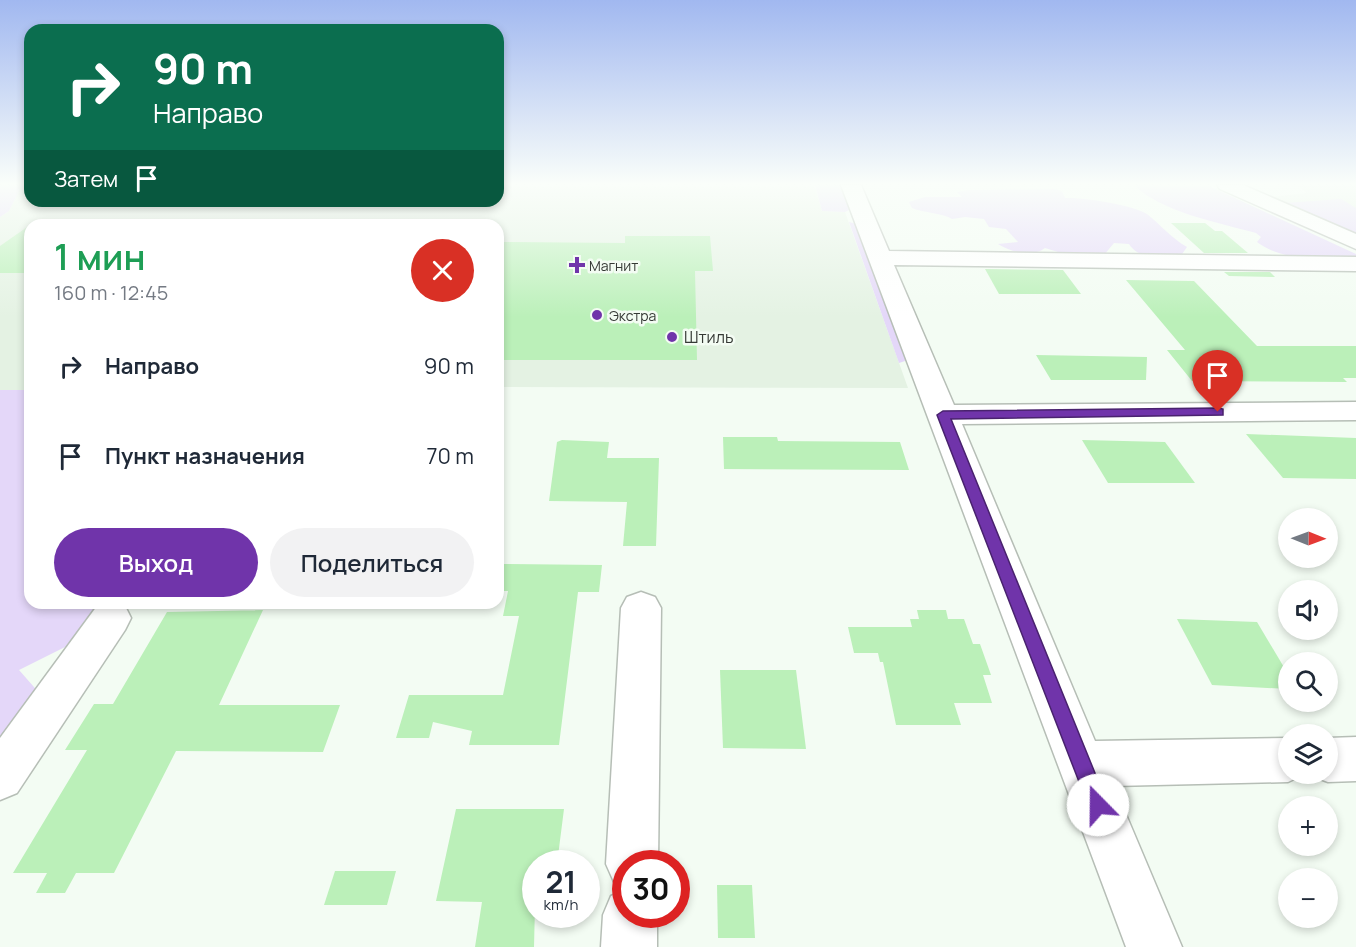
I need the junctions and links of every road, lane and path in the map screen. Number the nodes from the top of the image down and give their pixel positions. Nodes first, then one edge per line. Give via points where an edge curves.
1 (869, 229) edge
2 (1327, 229) edge
3 (1356, 242) edge
4 (881, 258) junction
5 (1356, 264) edge
6 (1356, 411) edge
7 (943, 415) junction
8 (641, 608) dead end
9 (111, 618) dead end
10 (1356, 759) edge
11 (1278, 760) edge
12 (1338, 760) edge
13 (1082, 764) junction
14 (0, 777) edge
15 (632, 850) edge
16 (630, 928) edge
17 (629, 947) edge
18 (1154, 947) edge

1 - 4 street
2 - 3 street
4 - 5 street
4 - 7 street
6 - 7 street
7 - 13 street
8 - 15 street
9 - 14 street
10 - 12 street
11 - 13 street
13 - 18 street
16 - 17 street

